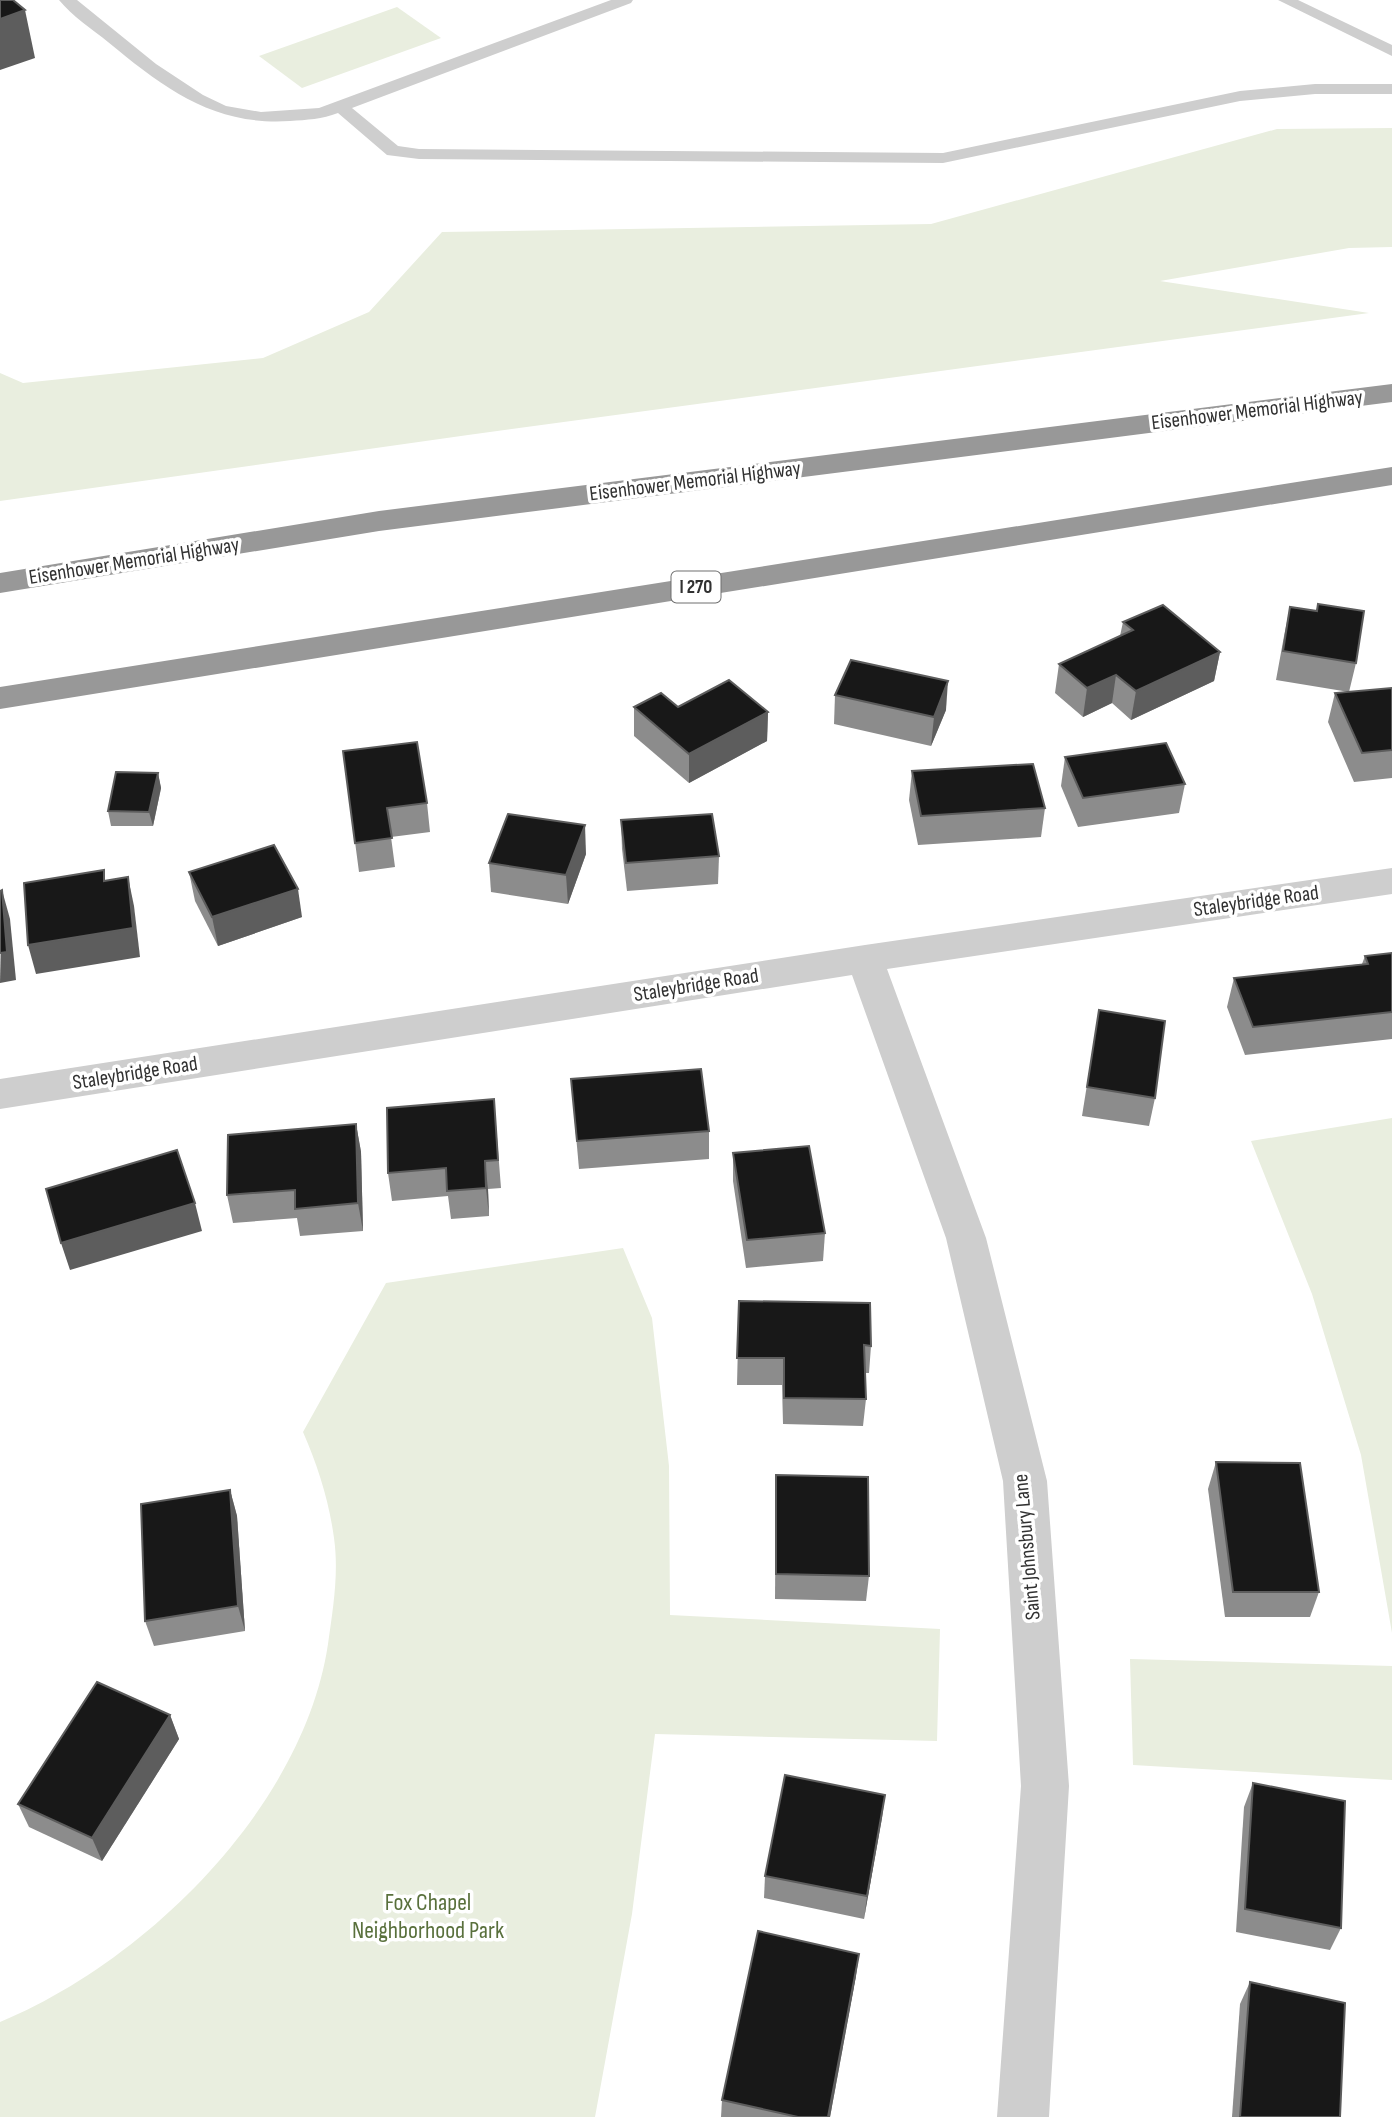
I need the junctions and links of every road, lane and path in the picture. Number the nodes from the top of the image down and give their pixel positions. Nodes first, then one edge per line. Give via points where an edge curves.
1 (67, 0) edge
2 (625, 0) edge
3 (1286, 0) edge
4 (1392, 51) edge
5 (1392, 89) edge
6 (340, 106) junction
7 (1392, 393) edge
8 (1392, 476) edge
9 (0, 583) edge
10 (0, 698) edge
11 (1392, 881) edge
12 (865, 958) junction
13 (0, 1094) edge
14 (1023, 2117) edge

1 - 6 lane via 201,103 239,115 277,118 322,113
2 - 6 lane
3 - 4 lane
5 - 6 lane via 1279,89 1227,96 1190,108 943,158 419,154 393,151
7 - 9 highway, Eisenhower Memorial Highway via 379,521
8 - 10 highway, I 270
11 - 12 street, Staleybridge Road
12 - 13 street, Staleybridge Road
12 - 14 street, Saint Johnsbury Lane via 966,1238 1025,1481 1045,1786

